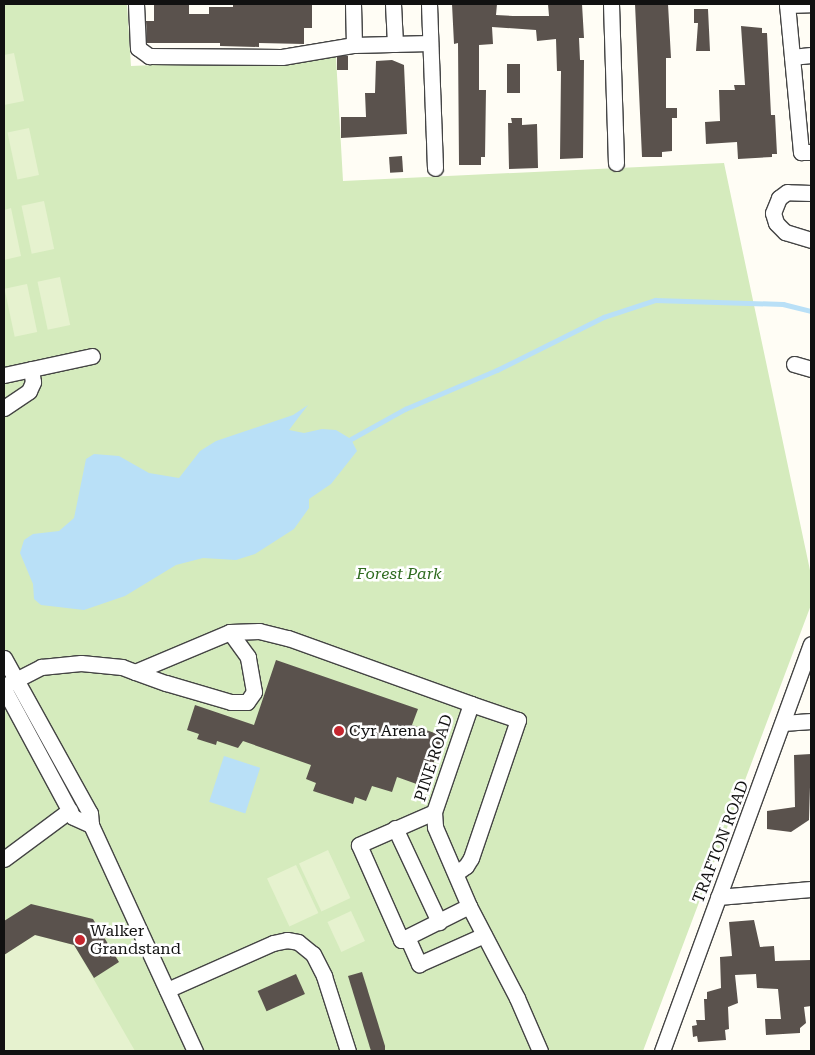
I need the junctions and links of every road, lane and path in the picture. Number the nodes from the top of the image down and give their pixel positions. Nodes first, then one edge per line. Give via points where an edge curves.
1 (136, 4) edge
2 (353, 4) edge
3 (393, 4) edge
4 (429, 4) edge
5 (611, 4) edge
6 (787, 4) edge
7 (810, 4) edge
8 (430, 43) junction
9 (395, 44) junction
10 (354, 45) junction
11 (811, 55) edge
12 (792, 56) junction
13 (811, 152) edge
14 (616, 163) dead end
15 (436, 168) dead end
16 (811, 193) edge
17 (811, 240) edge
18 (92, 356) dead end
19 (794, 364) dead end
20 (31, 369) junction
21 (811, 369) edge
22 (4, 375) edge
23 (4, 408) edge
24 (230, 632) junction
25 (811, 644) edge
26 (4, 658) edge
27 (135, 672) junction
28 (8, 685) edge
29 (471, 704) junction
30 (811, 721) edge
31 (783, 723) junction
32 (70, 810) junction
33 (434, 812) junction
34 (91, 825) junction
35 (394, 828) junction
36 (4, 859) edge
37 (456, 873) junction
38 (811, 889) edge
39 (718, 897) junction
40 (468, 906) junction
41 (439, 922) junction
42 (484, 935) junction
43 (407, 937) junction
44 (167, 990) junction
45 (194, 1051) edge
46 (348, 1051) edge
47 (540, 1051) edge
48 (662, 1051) edge

1 - 10 street via 138,48 149,56 282,57
2 - 10 street
3 - 9 street
4 - 8 street
5 - 14 street
6 - 7 street
6 - 12 street
8 - 9 street
8 - 15 street
9 - 10 street
11 - 12 street
12 - 13 street via 801,152
16 - 17 street via 787,192 779,198 773,213 776,223 785,232
18 - 20 street
19 - 21 street
20 - 22 street
20 - 23 street via 33,382 29,391
24 - 27 street, PINE ROAD
24 - 27 street via 245,651 253,677 254,692 246,702 223,700
24 - 29 street, PINE ROAD via 259,631 288,638
25 - 31 street, TRAFTON ROAD
26 - 28 street
27 - 28 street via 112,665 63,662 41,667
28 - 32 street
28 - 34 street via 90,813
29 - 33 street, PINE ROAD
29 - 37 street via 518,720 471,858
30 - 31 street
31 - 39 street, TRAFTON ROAD
32 - 34 street via 77,820
32 - 36 street
33 - 35 street
33 - 37 street, PINE ROAD via 436,831
34 - 44 street
35 - 41 street
35 - 43 street via 359,846 401,940
37 - 40 street, PINE ROAD
38 - 39 street
39 - 48 street, TRAFTON ROAD
40 - 41 street
40 - 42 street, PINE ROAD
41 - 43 street
42 - 43 street via 419,964
42 - 47 street, PINE ROAD
44 - 45 street
44 - 46 street via 273,943 298,942 313,954 324,976

